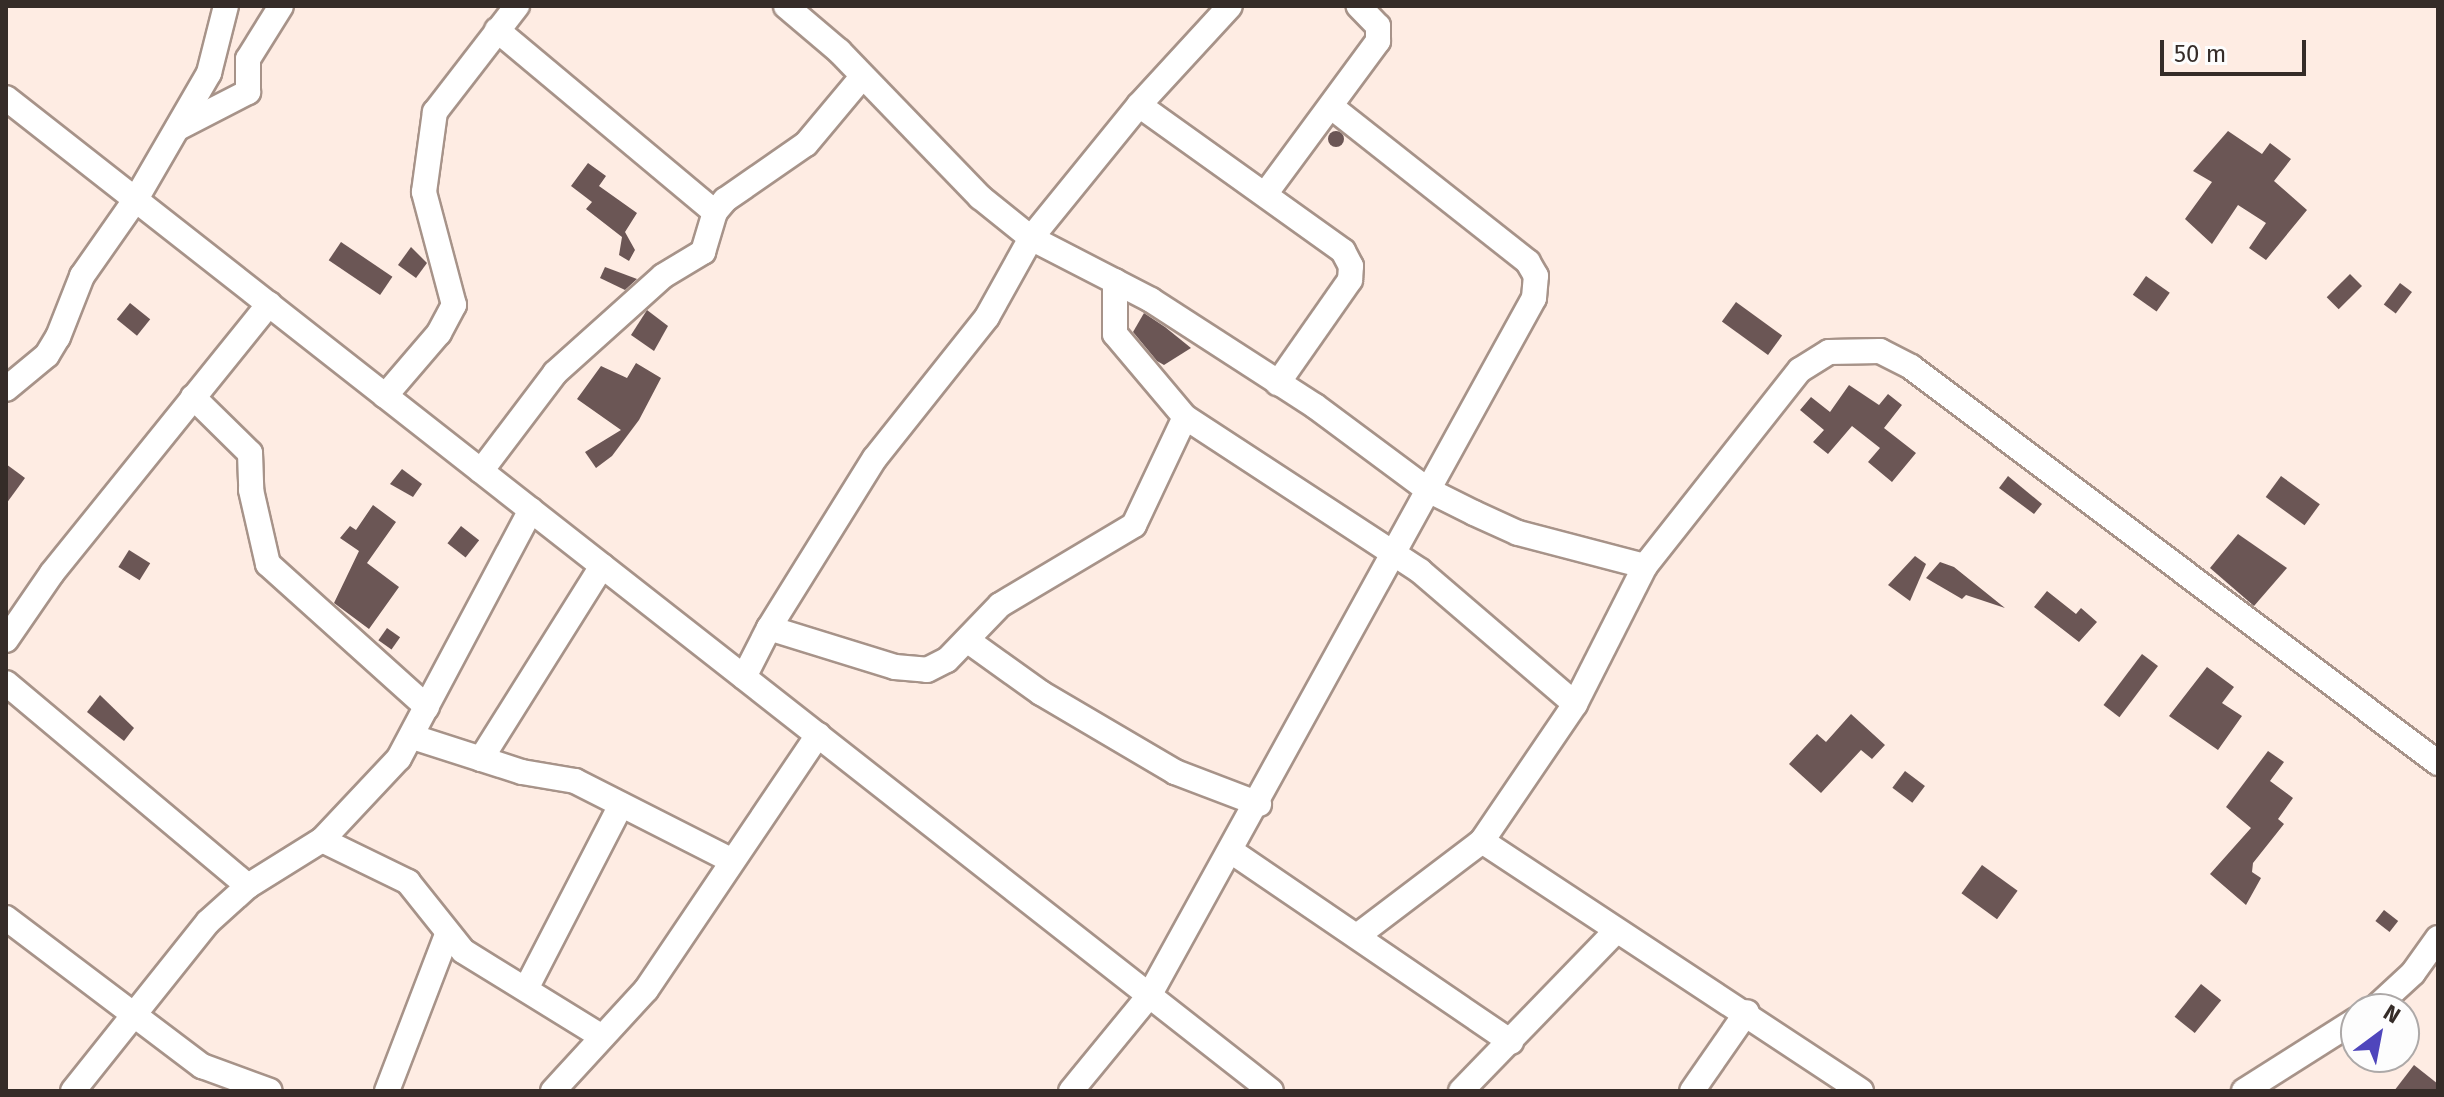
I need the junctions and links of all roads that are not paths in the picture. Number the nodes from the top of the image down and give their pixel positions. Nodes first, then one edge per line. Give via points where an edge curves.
1 (226, 6) edge
2 (281, 6) edge
3 (517, 6) edge
4 (786, 6) edge
5 (1359, 6) edge
6 (1227, 7) edge
7 (497, 30) junction
8 (862, 77) junction
9 (6, 98) edge
10 (1139, 105) junction
11 (1332, 107) junction
12 (177, 129) junction
13 (1266, 193) junction
14 (136, 199) junction
15 (715, 212) junction
16 (1031, 238) junction
17 (1115, 281) junction
18 (269, 304) junction
19 (1278, 383) junction
20 (6, 389) edge
21 (385, 396) junction
22 (193, 397) junction
23 (1185, 417) junction
24 (481, 471) junction
25 (1428, 490) junction
26 (531, 510) junction
27 (1391, 552) junction
28 (602, 566) junction
29 (1645, 566) junction
30 (769, 628) junction
31 (6, 640) edge
32 (967, 640) junction
33 (744, 677) junction
34 (6, 683) edge
35 (1575, 704) junction
36 (427, 707) junction
37 (818, 735) junction
38 (413, 737) junction
39 (481, 759) junction
40 (2438, 763) edge
41 (1259, 804) junction
42 (621, 805) junction
43 (322, 840) junction
44 (1482, 841) junction
45 (1231, 851) junction
46 (731, 860) junction
47 (248, 886) junction
48 (6, 918) edge
49 (1614, 933) junction
50 (447, 935) junction
51 (1357, 936) junction
52 (2438, 938) edge
53 (527, 987) junction
54 (2391, 993) edge
55 (1149, 996) junction
56 (1747, 1012) junction
57 (134, 1015) junction
58 (2340, 1030) edge
59 (602, 1037) junction
60 (1511, 1042) junction
61 (73, 1091) edge
62 (270, 1091) edge
63 (387, 1091) edge
64 (553, 1091) edge
65 (1071, 1091) edge
66 (1271, 1091) edge
67 (1461, 1091) edge
68 (1692, 1091) edge
69 (1861, 1091) edge
70 (2244, 1091) edge

1 - 12 street via 209,73
2 - 12 street via 248,59 248,92
3 - 7 street
4 - 8 street
5 - 11 street via 1378,26 1378,41
6 - 10 street
7 - 15 street
7 - 21 street via 435,112 424,192 454,305 439,333
8 - 15 street via 806,144
8 - 16 street via 980,197
9 - 14 street
10 - 13 street
10 - 16 street
11 - 13 street
11 - 25 street via 1528,262 1536,276 1534,298
12 - 14 street
13 - 19 street via 1343,251 1351,266 1350,280
14 - 18 street
14 - 20 street via 82,276 47,355
15 - 24 street via 703,252 663,276 555,373
16 - 17 street
16 - 30 street via 987,317 875,458
17 - 19 street
17 - 23 street via 1115,334
18 - 21 street
18 - 22 street
19 - 25 street
21 - 24 street
22 - 31 street via 52,573
22 - 36 street via 250,453 251,490 268,564
23 - 27 street
23 - 32 street via 1134,525 1000,605
24 - 26 street
25 - 27 street
25 - 29 street via 1518,533
26 - 28 street
26 - 36 street
27 - 35 street
27 - 41 street
28 - 33 street
28 - 39 street
29 - 35 street
29 - 40 street via 1800,370 1829,352 1880,351 1911,367
30 - 32 street via 895,667 927,670
30 - 33 street
32 - 41 street via 1041,693 1175,772
33 - 37 street
34 - 47 street
35 - 44 street
36 - 38 street
37 - 46 street
37 - 55 street
38 - 39 street
38 - 43 street
39 - 42 street via 575,781
41 - 45 street
42 - 46 street
42 - 53 street
43 - 47 street
43 - 50 street via 408,882
44 - 49 street
44 - 51 street
45 - 51 street
45 - 55 street
46 - 59 street via 646,990
47 - 57 street via 180,953
48 - 57 street
49 - 56 street
49 - 60 street
50 - 53 street via 485,966
50 - 63 street
51 - 60 street
52 - 54 street
53 - 59 street
55 - 65 street
55 - 66 street
56 - 68 street
56 - 69 street
57 - 61 street
57 - 62 street via 202,1066
58 - 70 street
59 - 64 street
60 - 67 street

